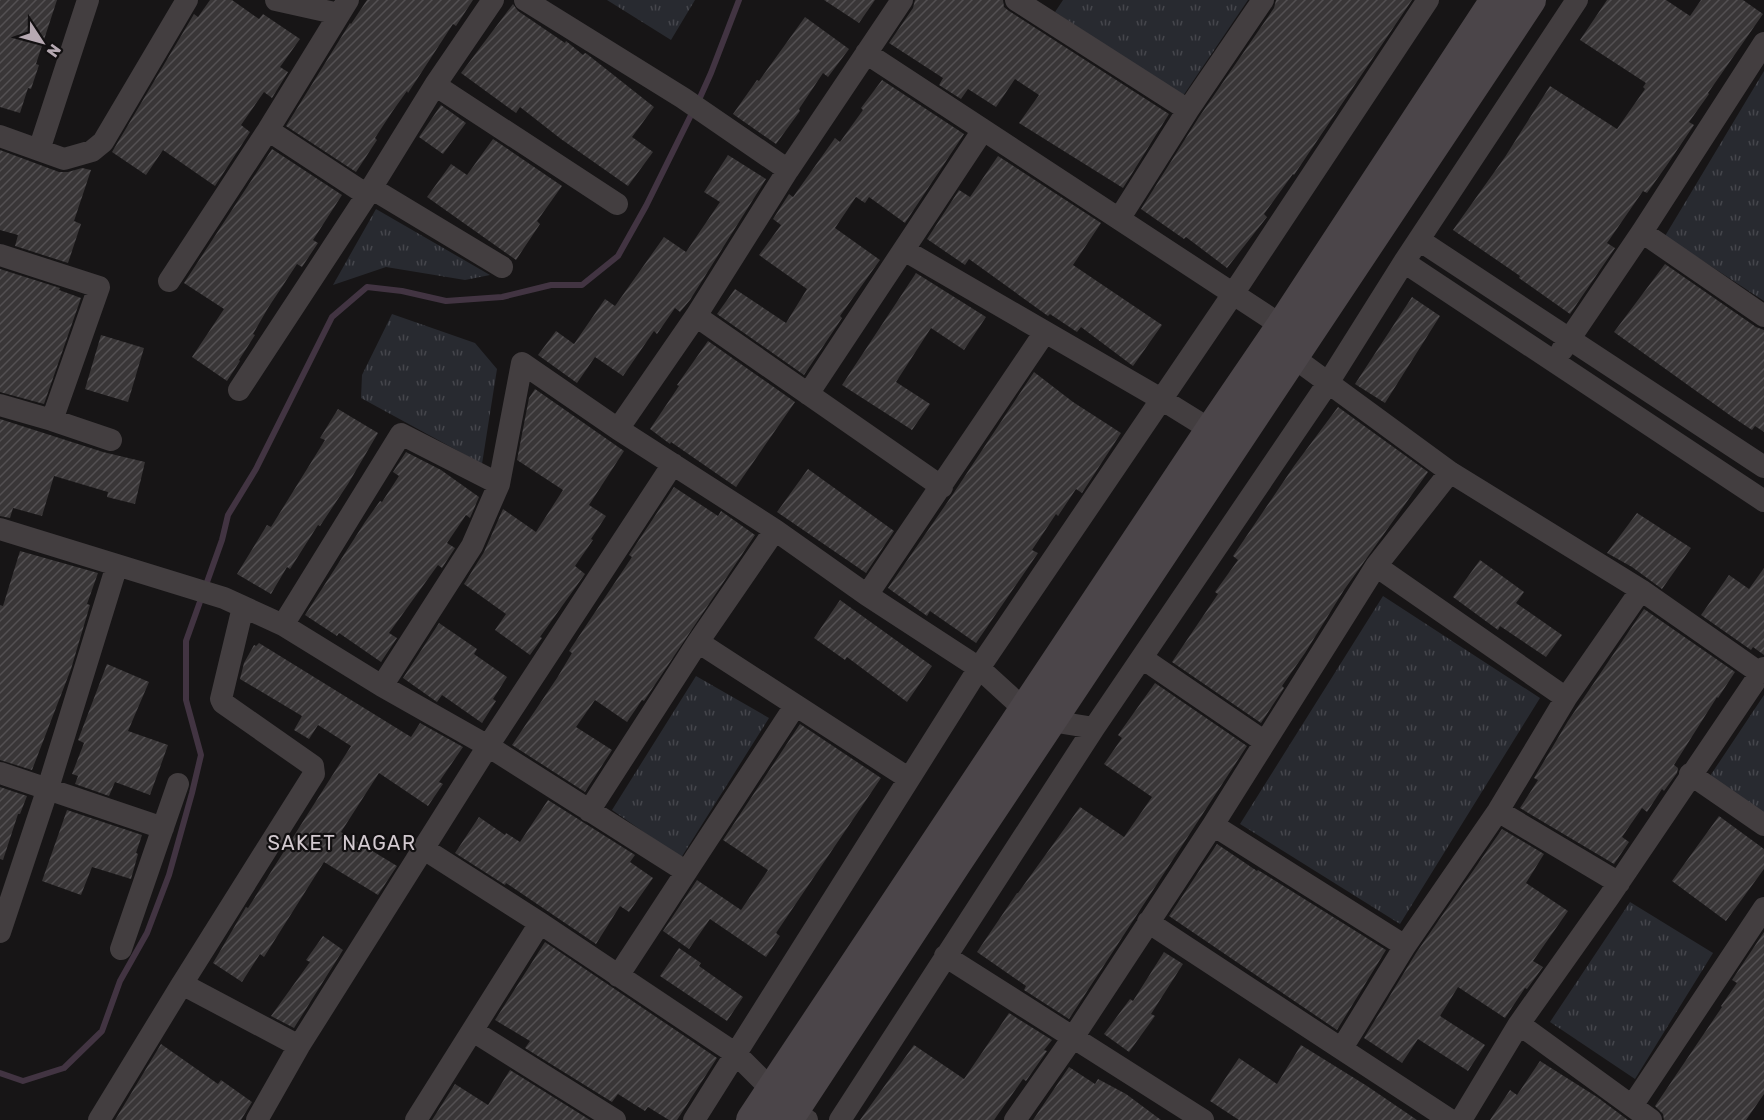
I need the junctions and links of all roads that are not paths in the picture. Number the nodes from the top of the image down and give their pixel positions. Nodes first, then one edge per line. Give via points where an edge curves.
1 (88, 0) edge
2 (187, 0) edge
3 (276, 0) edge
4 (493, 0) edge
5 (525, 0) edge
6 (902, 0) edge
7 (1263, 0) edge
8 (1428, 0) edge
9 (1496, 0) edge
10 (1530, 0) edge
11 (1577, 0) edge
12 (1030, 3) edge
13 (344, 7) edge
14 (1764, 43) edge
15 (866, 53) junction
16 (435, 85) junction
17 (1188, 110) junction
18 (268, 130) junction
19 (983, 130) junction
20 (0, 136) edge
21 (39, 150) junction
22 (788, 170) junction
23 (369, 191) junction
24 (617, 204) dead end
25 (1119, 219) junction
26 (1642, 232) junction
27 (1419, 240) junction
28 (904, 250) junction
29 (0, 255) edge
30 (1404, 262) junction
31 (502, 267) dead end
32 (169, 281) dead end
33 (1233, 294) junction
34 (696, 315) junction
35 (1764, 316) edge
36 (1045, 332) junction
37 (1570, 340) junction
38 (1293, 341) junction
39 (1554, 361) junction
40 (1328, 383) junction
41 (238, 390) dead end
42 (808, 394) junction
43 (1161, 399) junction
44 (0, 405) edge
45 (52, 420) junction
46 (618, 429) junction
47 (1211, 430) junction
48 (111, 440) dead end
49 (673, 464) junction
50 (1764, 467) edge
51 (1450, 472) junction
52 (499, 484) junction
53 (942, 487) junction
54 (1764, 501) edge
55 (0, 529) edge
56 (775, 530) junction
57 (117, 565) junction
58 (1376, 566) junction
59 (1641, 590) junction
60 (867, 595) junction
61 (234, 602) junction
62 (283, 625) junction
63 (698, 642) junction
64 (1142, 658) junction
65 (979, 668) junction
66 (1762, 671) edge
67 (382, 686) junction
68 (1566, 698) junction
69 (795, 706) junction
70 (1038, 716) junction
71 (1094, 728) junction
72 (1265, 742) junction
73 (489, 746) junction
74 (0, 773) edge
75 (1690, 774) junction
76 (908, 778) junction
77 (178, 784) dead end
78 (48, 788) junction
79 (589, 811) junction
80 (1498, 811) junction
81 (1213, 825) junction
82 (1764, 825) edge
83 (163, 828) junction
84 (424, 849) junction
85 (685, 871) junction
86 (1618, 883) junction
87 (1764, 908) edge
88 (1148, 922) junction
89 (540, 923) junction
90 (0, 932) edge
91 (1405, 946) junction
92 (121, 950) dead end
93 (945, 956) junction
94 (618, 976) junction
95 (182, 984) junction
96 (1519, 1024) junction
97 (473, 1031) junction
98 (1072, 1039) junction
99 (299, 1046) junction
100 (1342, 1048) junction
101 (736, 1054) junction
102 (772, 1090) junction
103 (1632, 1106) junction
104 (263, 1118) edge
105 (796, 1118) edge
106 (99, 1120) edge
107 (416, 1120) edge
108 (615, 1120) edge
109 (694, 1120) edge
110 (752, 1120) edge
111 (840, 1120) edge
112 (1015, 1120) edge
113 (1203, 1120) edge
114 (1450, 1120) edge
115 (1461, 1120) edge
116 (1651, 1120) edge

1 - 21 street
2 - 21 street via 97,147 64,159
3 - 13 street
4 - 16 street
5 - 22 street via 683,98
6 - 15 street
7 - 17 street
8 - 33 street
9 - 38 main road
10 - 38 main road
11 - 27 street
12 - 17 street
13 - 18 street
14 - 26 street
15 - 19 street
15 - 22 street
16 - 23 street
16 - 24 street
17 - 25 street
18 - 23 street
18 - 32 street
19 - 25 street
19 - 28 street
20 - 21 street
22 - 34 street
23 - 31 street
23 - 41 street
25 - 33 street
26 - 35 street
26 - 37 street
27 - 30 street
27 - 37 street
28 - 36 street
28 - 42 street
29 - 45 street via 99,287
30 - 39 street
30 - 40 street
33 - 38 street
33 - 43 street
34 - 42 street
34 - 46 street
36 - 43 street
36 - 53 street
37 - 39 street
37 - 50 street
38 - 40 street
38 - 47 main road
38 - 70 main road
39 - 54 street
40 - 51 street
40 - 64 street
42 - 53 street
43 - 47 street
43 - 65 street
44 - 45 street
45 - 48 street
46 - 49 street
46 - 52 street via 522,363
47 - 70 main road
49 - 56 street
49 - 73 street
51 - 58 street
51 - 59 street
52 - 62 street via 401,434
52 - 67 street via 472,546
53 - 60 street
55 - 57 street
56 - 60 street
56 - 63 street
57 - 61 street
57 - 78 street
58 - 68 street
58 - 72 street
59 - 66 street
59 - 68 street
60 - 65 street
61 - 62 street
61 - 95 street via 221,699 313,766 314,774
62 - 67 street
63 - 69 street
63 - 79 street
64 - 71 street
64 - 72 street
65 - 70 street
65 - 76 street
66 - 75 street
67 - 73 street
68 - 80 street
69 - 76 street
69 - 85 street
70 - 71 street
70 - 102 main road
70 - 105 main road
71 - 93 street
72 - 81 street
73 - 79 street
73 - 84 street
74 - 78 street
75 - 82 street
75 - 86 street
76 - 101 street
77 - 83 street
78 - 83 street
78 - 90 street
79 - 85 street
80 - 86 street
80 - 91 street
81 - 88 street
81 - 91 street
83 - 92 street
84 - 89 street
84 - 99 street
85 - 94 street
86 - 96 street
87 - 103 street
88 - 98 street
88 - 100 street
89 - 94 street
89 - 97 street
91 - 100 street
93 - 98 street
93 - 111 street
94 - 101 street
95 - 99 street
95 - 106 street
96 - 103 street
96 - 115 street
97 - 107 street
97 - 108 street
98 - 112 street
98 - 113 street
99 - 104 street
100 - 114 street
101 - 102 street
101 - 109 street
102 - 105 street
102 - 110 main road
103 - 116 street

